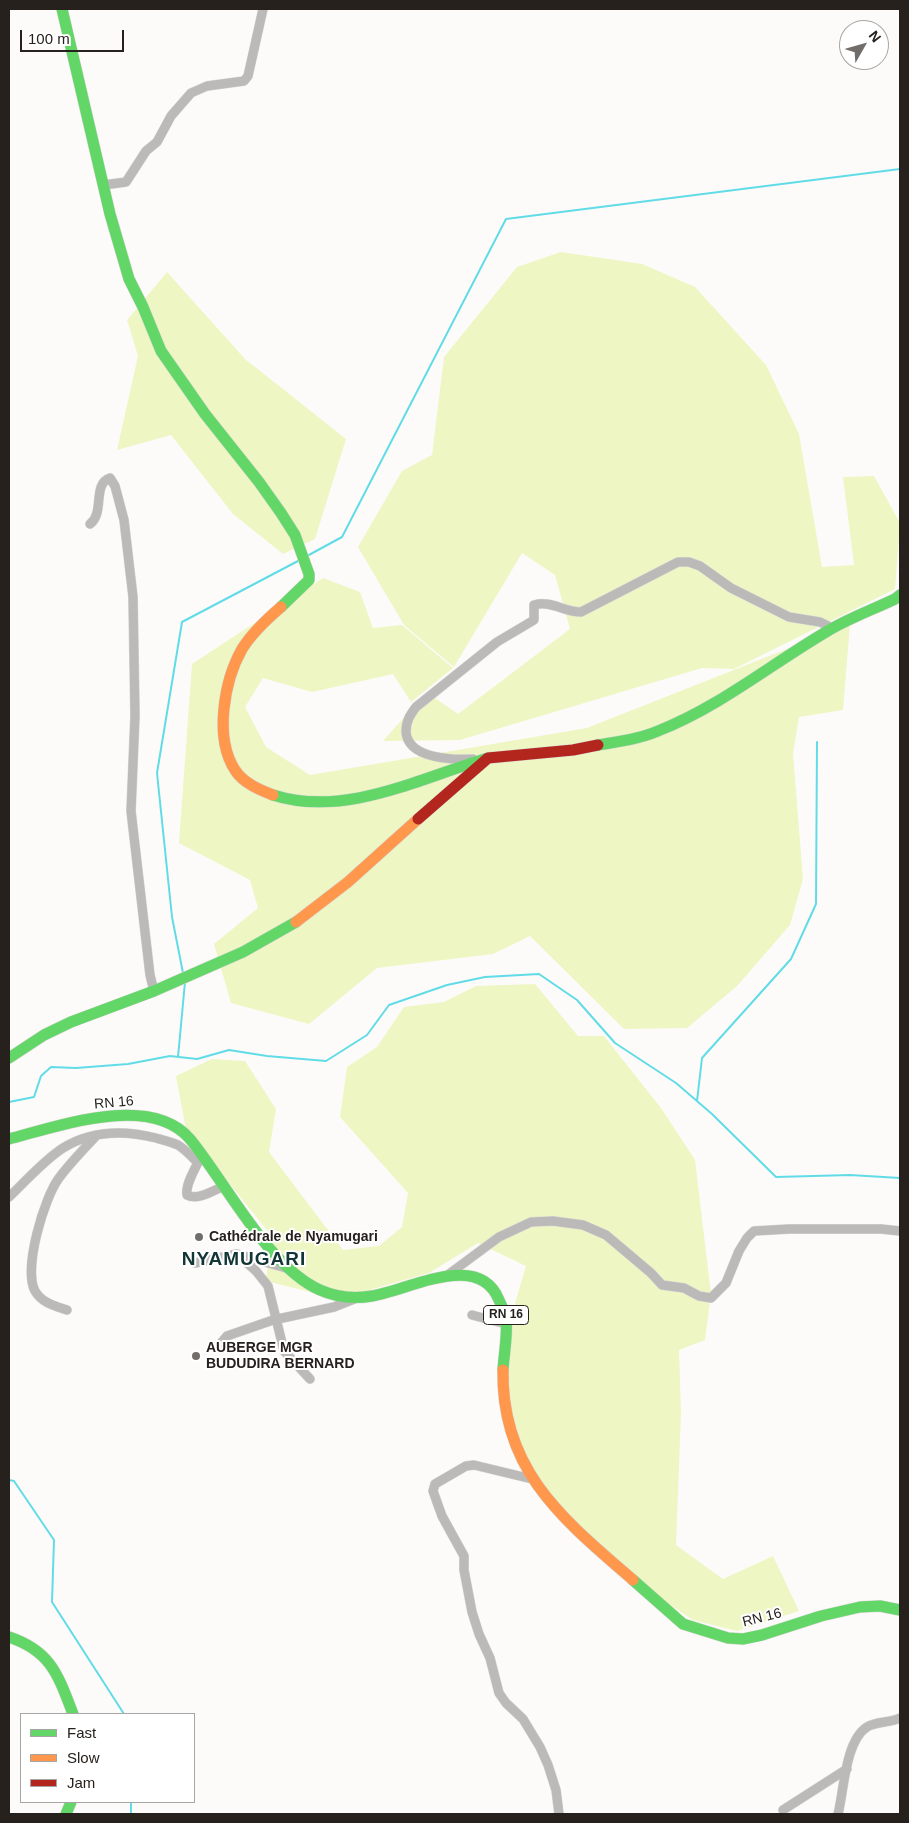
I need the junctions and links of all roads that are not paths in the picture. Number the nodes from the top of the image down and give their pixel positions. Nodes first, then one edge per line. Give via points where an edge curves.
1 (62, 9) edge
2 (263, 9) edge
3 (104, 186) junction
4 (90, 524) dead end
5 (900, 595) edge
6 (832, 628) junction
7 (488, 758) junction
8 (154, 991) junction
9 (9, 1058) edge
10 (97, 1135) junction
11 (9, 1139) edge
12 (200, 1159) junction
13 (224, 1186) junction
14 (9, 1197) edge
15 (900, 1232) edge
16 (237, 1254) junction
17 (195, 1264) dead end
18 (286, 1268) junction
19 (449, 1274) junction
20 (359, 1297) junction
21 (67, 1310) dead end
22 (472, 1315) dead end
23 (275, 1320) junction
24 (506, 1324) junction
25 (217, 1348) dead end
26 (310, 1379) dead end
27 (532, 1479) junction
28 (900, 1610) edge
29 (9, 1637) edge
30 (73, 1713) edge
31 (900, 1720) edge
32 (847, 1769) junction
33 (783, 1810) dead end
34 (559, 1814) edge
35 (838, 1814) edge

1 - 3 street
2 - 3 street via 248,76 244,81 208,86 191,93 170,116 157,142 146,151 126,182
3 - 7 street via 129,279 161,351 281,512 295,535 309,574 309,580 271,615 242,649 232,675 223,717 226,749 236,772 261,790 282,799 331,802 390,790
4 - 8 street via 97,514 103,481 110,478 124,520 133,597 131,811
5 - 6 street
6 - 7 street via 724,698 656,732 573,750
6 - 7 street via 820,622 789,617 731,588 689,562 678,562 581,612 544,602 534,605 534,620 497,642 416,707 407,722 408,739 413,747 430,755 456,759
7 - 8 street via 319,907 243,952
8 - 9 street via 44,1034
10 - 12 street via 134,1133 172,1142
10 - 14 street via 63,1148
10 - 21 street via 59,1177 48,1195 31,1264 32,1285 36,1293 44,1301
11 - 12 street, RN 16 / RN 16 via 68,1124 134,1116 175,1126 188,1137
12 - 13 street, RN 16 / RN 16
12 - 13 street via 187,1195 198,1197
13 - 18 street, RN 16 / RN 16
15 - 19 street via 789,1228 754,1231 739,1251 726,1283 711,1298 684,1288 662,1285 606,1235 583,1225 553,1222 531,1222 499,1237
16 - 17 street
16 - 18 street
16 - 23 street via 268,1286
18 - 20 street, RN 16 / RN 16 via 316,1289
19 - 20 street, RN 16 / RN 16 via 396,1291
19 - 24 street, RN 16 / RN 16 via 478,1277 488,1283 503,1305
20 - 23 street via 334,1307
22 - 24 street
23 - 25 street via 227,1336
23 - 26 street via 284,1351
24 - 27 street, RN 16 / RN 16 via 503,1383 506,1412 512,1436
27 - 28 street, RN 16 / RN 16 via 571,1525 683,1624 706,1633 742,1639 850,1608 871,1606
27 - 34 street via 474,1465 466,1466 436,1484 433,1492 464,1556 472,1612 490,1658 499,1693 524,1719 540,1747 556,1790
29 - 30 street via 33,1645 44,1654 59,1678
31 - 32 street via 875,1724 863,1730 850,1754
32 - 33 street
32 - 35 street

